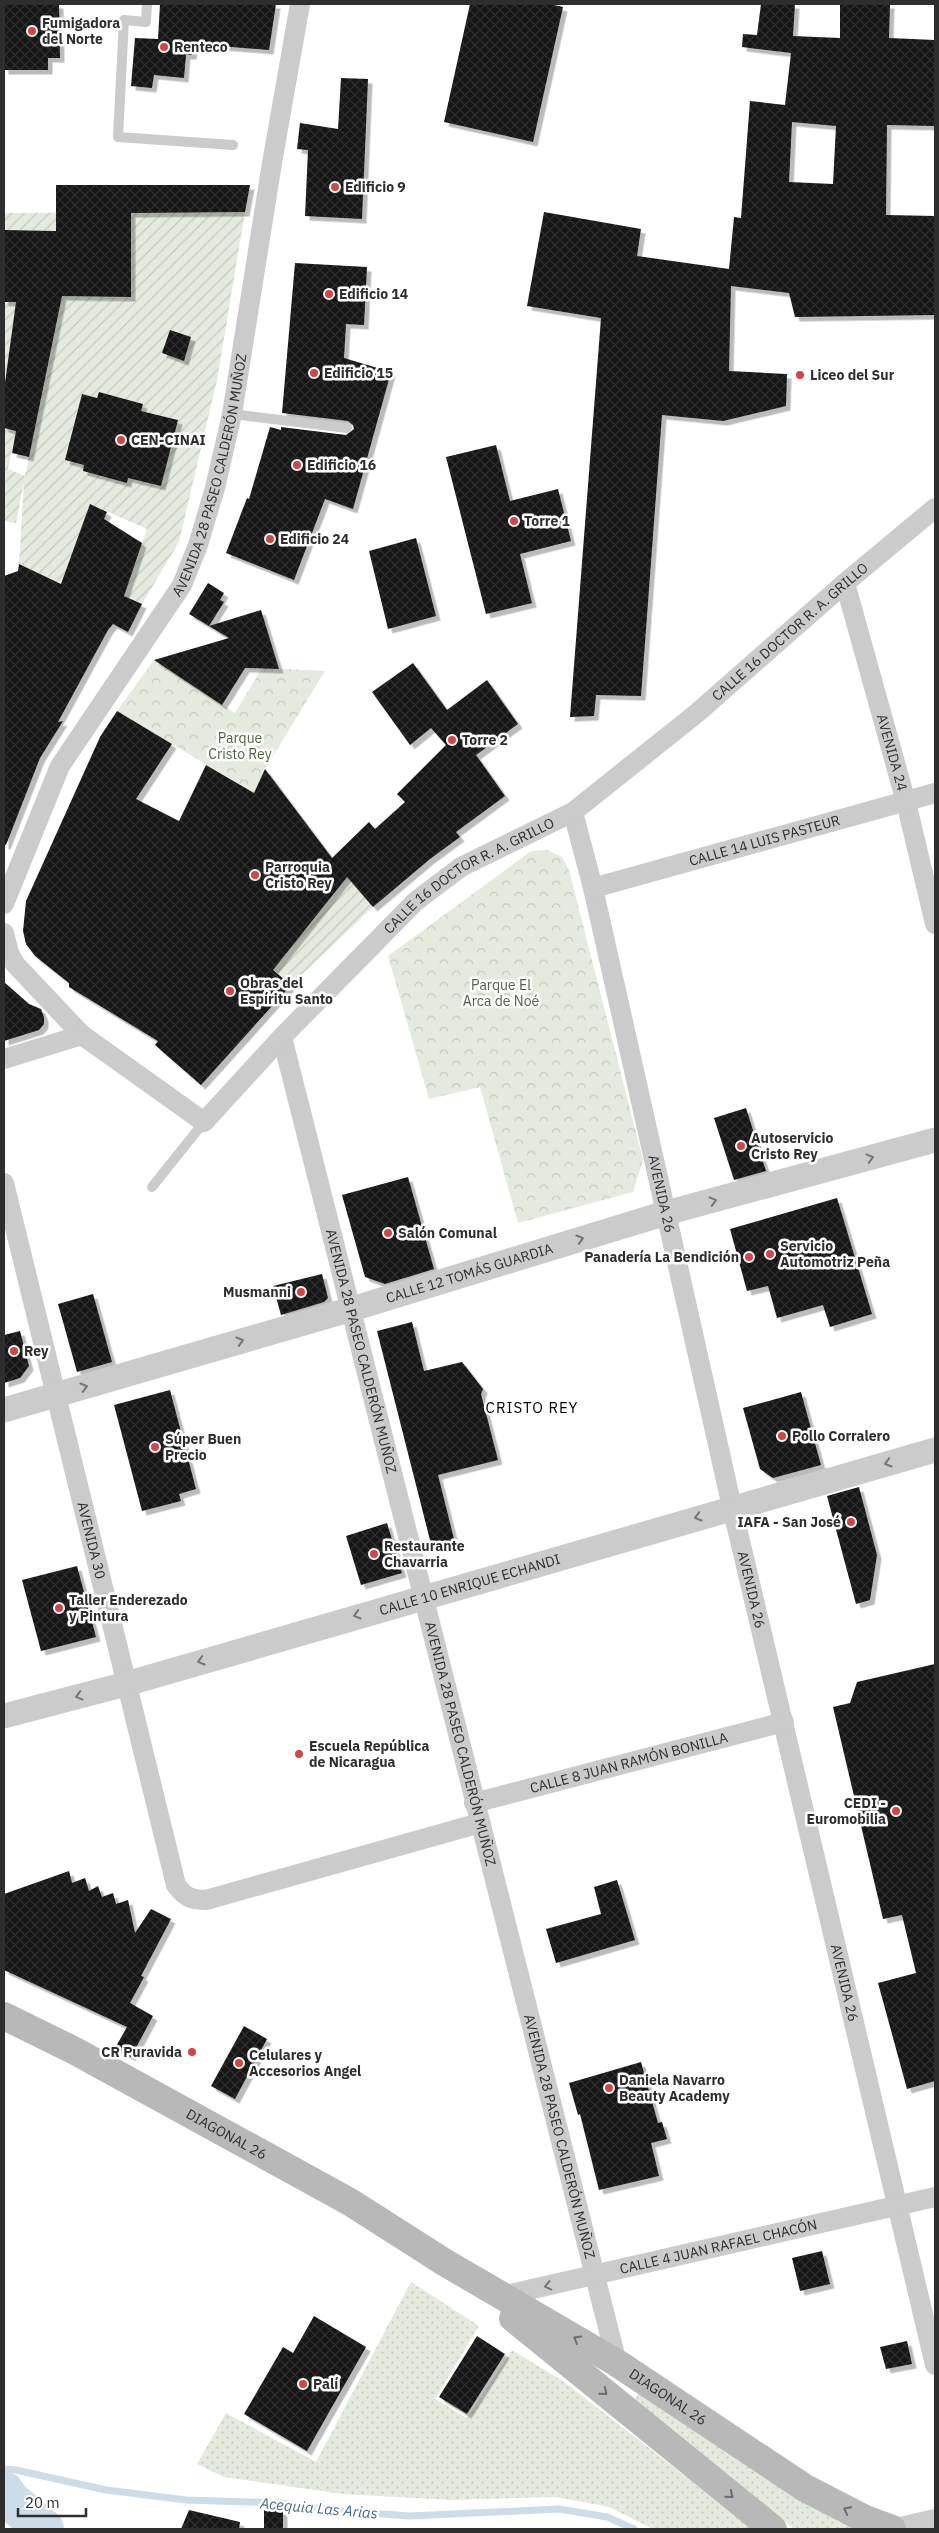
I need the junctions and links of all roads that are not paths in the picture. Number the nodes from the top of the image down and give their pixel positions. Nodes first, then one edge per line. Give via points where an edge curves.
1 (147, 4) edge
2 (300, 4) edge
3 (234, 144) dead end
4 (232, 414) junction
5 (347, 428) dead end
6 (935, 508) edge
7 (845, 583) junction
8 (935, 793) edge
9 (906, 802) junction
10 (573, 812) junction
11 (593, 888) junction
12 (4, 904) edge
13 (935, 924) edge
14 (4, 933) edge
15 (82, 1035) junction
16 (282, 1037) junction
17 (4, 1059) edge
18 (204, 1122) junction
19 (935, 1140) edge
20 (4, 1183) edge
21 (152, 1187) dead end
22 (666, 1214) junction
23 (352, 1309) junction
24 (56, 1395) junction
25 (4, 1410) edge
26 (935, 1450) edge
27 (732, 1507) junction
28 (424, 1596) junction
29 (126, 1684) junction
30 (4, 1716) edge
31 (784, 1722) junction
32 (474, 1803) junction
33 (480, 1823) junction
34 (4, 2016) edge
35 (935, 2197) edge
36 (897, 2206) junction
37 (444, 2262) junction
38 (594, 2276) junction
39 (502, 2296) junction
40 (617, 2363) junction
41 (935, 2365) edge
42 (935, 2519) edge
43 (773, 2529) edge
44 (892, 2529) edge

1 - 3 lane via 146,22 124,20 118,137
2 - 4 street, AVENIDA 28 PASEO CALDERÓN MUÑOZ
4 - 5 lane
4 - 12 street, AVENIDA 28 PASEO CALDERÓN MUÑOZ via 215,488 182,585 60,766
6 - 7 street, CALLE 16 DOCTOR R. A. GRILLO
7 - 9 street, AVENIDA 24
7 - 10 street, CALLE 16 DOCTOR R. A. GRILLO via 697,713
8 - 9 street, CALLE 14 LUIS PASTEUR
9 - 11 street, CALLE 14 LUIS PASTEUR
9 - 13 street, AVENIDA 24
10 - 11 street, AVENIDA 26
10 - 16 street, CALLE 16 DOCTOR R. A. GRILLO via 461,867 416,900
11 - 22 street, AVENIDA 26
14 - 15 street via 15,964
15 - 17 street
15 - 18 street
16 - 18 street, CALLE 16 DOCTOR R. A. GRILLO
16 - 23 street, AVENIDA 28 PASEO CALDERÓN MUÑOZ
18 - 21 lane
22 -> 19 street, CALLE 12 TOMÁS GUARDIA
20 - 24 street, AVENIDA 30
23 -> 22 street, CALLE 12 TOMÁS GUARDIA
22 - 27 street, AVENIDA 26
24 -> 23 street, CALLE 12 TOMÁS GUARDIA
23 - 28 street, AVENIDA 28 PASEO CALDERÓN MUÑOZ
24 - 25 street, CALLE 12 TOMÁS GUARDIA
24 - 29 street, AVENIDA 30
26 -> 27 street, CALLE 10 ENRIQUE ECHANDI
27 -> 28 street, CALLE 10 ENRIQUE ECHANDI
27 - 31 street, AVENIDA 26
28 -> 29 street, CALLE 10 ENRIQUE ECHANDI
28 - 32 street, AVENIDA 28 PASEO CALDERÓN MUÑOZ
29 -> 30 street, CALLE 10 ENRIQUE ECHANDI
29 - 33 street, AVENIDA 30 via 176,1885 183,1895 193,1900 206,1900
31 - 32 street, CALLE 8 JUAN RAMÓN BONILLA
31 - 36 street, AVENIDA 26
32 - 33 street, AVENIDA 28 PASEO CALDERÓN MUÑOZ
33 - 38 street, AVENIDA 28 PASEO CALDERÓN MUÑOZ
34 - 37 main road, DIAGONAL 26 via 75,2050 350,2202
35 - 36 street, CALLE 4 JUAN RAFAEL CHACÓN
36 - 38 street, CALLE 4 JUAN RAFAEL CHACÓN
36 - 41 street, AVENIDA 26
37 - 39 main road, DIAGONAL 26
37 -> 43 main road, DIAGONAL 26
38 -> 39 street, CALLE 4 JUAN RAFAEL CHACÓN
38 - 40 street, AVENIDA 28 PASEO CALDERÓN MUÑOZ
40 -> 39 main road, DIAGONAL 26
44 -> 40 main road, DIAGONAL 26 via 805,2488
42 - 44 street

